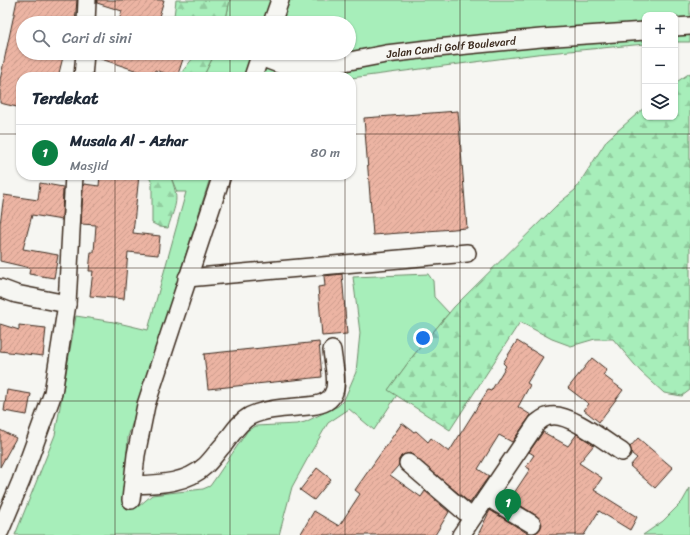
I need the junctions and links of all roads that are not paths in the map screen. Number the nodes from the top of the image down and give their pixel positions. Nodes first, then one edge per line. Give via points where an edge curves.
1 (87, 0) edge
2 (280, 0) edge
3 (86, 16) edge
4 (274, 16) edge
5 (690, 26) edge
6 (678, 28) edge
7 (642, 31) edge
8 (84, 60) edge
9 (258, 60) edge
10 (271, 60) edge
11 (355, 60) edge
12 (356, 60) edge
13 (83, 72) edge
14 (255, 72) edge
15 (74, 180) edge
16 (220, 180) edge
17 (466, 253) dead end
18 (187, 278) junction
19 (0, 288) edge
20 (67, 304) junction
21 (332, 350) dead end
22 (622, 452) dead end
23 (408, 463) dead end
24 (487, 497) junction
25 (472, 518) junction
26 (532, 524) dead end
27 (0, 531) edge
28 (460, 535) edge

1 - 3 street
2 - 4 street
5 - 6 street
7 - 12 street, Jalan Candi Golf Boulevard via 444,47
8 - 13 street
9 - 14 street
10 - 11 street, Jalan Candi Golf Boulevard via 284,66
15 - 20 street
16 - 18 street
17 - 18 street
18 - 21 street via 146,406 136,455 132,493 193,474 205,466 248,417 259,412 316,406 331,400 336,390
19 - 20 street via 16,294
20 - 27 street via 53,393
22 - 24 street via 570,420 551,416 543,418 537,423
23 - 25 street
24 - 25 street
24 - 26 street
25 - 28 street

